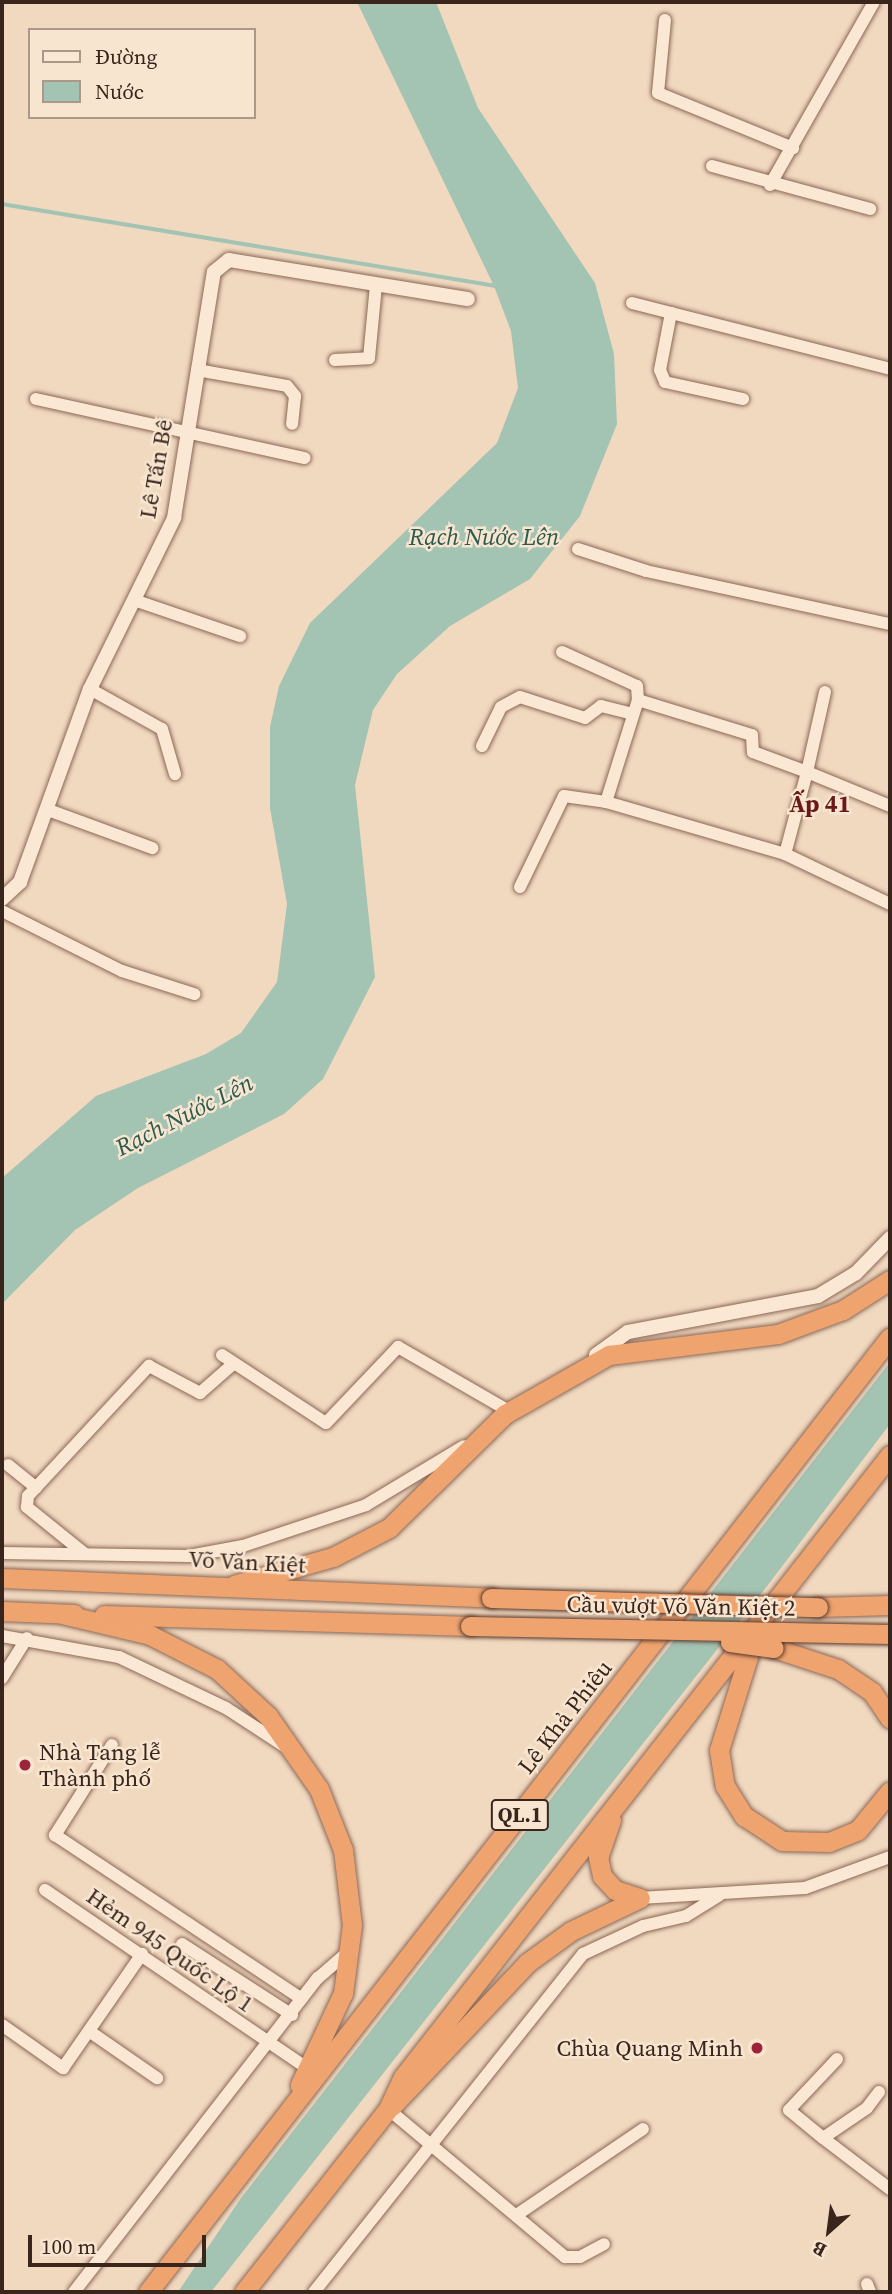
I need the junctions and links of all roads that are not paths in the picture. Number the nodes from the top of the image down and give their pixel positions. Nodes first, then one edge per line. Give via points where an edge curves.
1 (874, 2) edge
2 (665, 20) dead end
3 (793, 148) junction
4 (712, 166) dead end
5 (770, 185) junction
6 (870, 209) dead end
7 (376, 285) junction
8 (468, 299) dead end
9 (632, 303) dead end
10 (671, 313) junction
11 (335, 360) dead end
12 (890, 369) edge
13 (197, 370) junction
14 (36, 398) dead end
15 (743, 399) dead end
16 (292, 424) dead end
17 (185, 430) junction
18 (305, 458) dead end
19 (578, 549) dead end
20 (137, 601) junction
21 (890, 624) edge
22 (240, 636) dead end
23 (562, 652) dead end
24 (90, 688) junction
25 (825, 692) dead end
26 (638, 700) junction
27 (633, 714) junction
28 (482, 746) dead end
29 (807, 772) junction
30 (175, 774) dead end
31 (606, 802) junction
32 (890, 806) edge
33 (51, 811) junction
34 (152, 848) dead end
35 (785, 854) junction
36 (520, 887) dead end
37 (2, 899) edge
38 (890, 904) edge
39 (2, 911) edge
40 (194, 994) dead end
41 (890, 1238) edge
42 (890, 1280) edge
43 (890, 1337) edge
44 (222, 1355) dead end
45 (233, 1364) junction
46 (554, 1383) junction
47 (509, 1412) junction
48 (486, 1431) junction
49 (890, 1455) edge
50 (8, 1465) dead end
51 (890, 1477) edge
52 (36, 1488) junction
53 (391, 1491) junction
54 (857, 1500) junction
55 (400, 1519) junction
56 (2, 1553) edge
57 (85, 1554) junction
58 (2, 1578) edge
59 (234, 1585) junction
60 (890, 1606) edge
61 (2, 1611) edge
62 (62, 1614) junction
63 (761, 1621) junction
64 (470, 1626) junction
65 (890, 1634) edge
66 (2, 1636) edge
67 (27, 1638) junction
68 (2, 1678) edge
69 (251, 1712) junction
70 (890, 1719) edge
71 (112, 1745) dead end
72 (890, 1791) edge
73 (621, 1798) junction
74 (890, 1857) edge
75 (45, 1890) dead end
76 (719, 1895) junction
77 (640, 1898) junction
78 (182, 1944) dead end
79 (348, 1952) junction
80 (142, 1954) junction
81 (302, 1999) junction
82 (292, 2015) junction
83 (2, 2025) edge
84 (89, 2031) junction
85 (271, 2046) junction
86 (837, 2059) dead end
87 (308, 2069) junction
88 (157, 2078) dead end
89 (879, 2092) dead end
90 (388, 2109) junction
91 (283, 2121) junction
92 (643, 2129) dead end
93 (823, 2138) junction
94 (431, 2144) junction
95 (890, 2189) edge
96 (518, 2214) junction
97 (604, 2244) dead end
98 (74, 2292) edge
99 (148, 2292) edge
100 (244, 2292) edge
101 (314, 2292) edge

1 - 3 street
2 - 3 street via 658,93
3 - 5 street
4 - 5 street
5 - 6 street
7 - 8 street, Lê Tấn Bê
7 - 11 street via 369,358
7 - 13 street, Lê Tấn Bê via 229,260 214,272
9 - 10 street
10 - 12 street
10 - 15 street via 660,370 665,382
13 - 16 street via 287,386 295,396
13 - 17 street, Lê Tấn Bê
14 - 17 street
17 - 18 street
17 - 20 street, Lê Tấn Bê via 174,517
19 - 21 street via 646,571
20 - 22 street
20 - 24 street, Lê Tấn Bê
23 - 26 street via 637,686
24 - 30 street via 162,729
24 - 33 street, Lê Tấn Bê
25 - 29 street
26 - 27 street
26 - 29 street via 752,735 753,752
27 - 28 street via 601,706 585,718 520,697 501,707
27 - 31 street
29 - 32 street
29 - 35 street
31 - 35 street
31 - 36 street via 564,796
33 - 34 street
33 - 37 street, Lê Tấn Bê via 20,882
35 - 38 street
39 - 40 street via 122,971
41 - 46 street via 856,1273 818,1296 628,1332
42 - 46 highway via 843,1310 778,1334 609,1355
43 - 91 highway, Lê Khả Phiêu / QL.1
44 - 45 street
45 - 47 street via 326,1423 404,1348
45 - 52 street via 200,1393 149,1366
46 - 47 highway
47 - 48 highway
48 - 53 street
48 - 55 highway
49 - 54 highway
50 - 52 street
51 - 54 highway
52 - 57 street via 27,1507
53 - 55 street
53 - 57 street via 332,1519 243,1546 189,1556
54 - 63 highway
55 - 59 highway via 333,1558
56 - 57 street
58 - 59 highway, Võ Văn Kiệt
59 - 60 highway, Võ Văn Kiệt, bridge via 491,1598
61 - 62 highway
62 - 64 highway
62 - 69 highway via 150,1635 189,1652
63 - 72 highway via 719,1750 725,1786 744,1816 782,1841 829,1842 858,1830
63 - 73 highway
64 - 65 highway, Cầu vượt Võ Văn Kiệt 2, bridge
64 - 70 highway, bridge via 774,1648 838,1669 872,1692
66 - 67 street
67 - 68 street
67 - 69 street via 119,1657
69 - 79 highway via 293,1752 319,1789 343,1850 352,1889
71 - 81 street via 55,1835
73 - 77 highway via 599,1864 615,1890
73 - 90 highway via 403,2077
74 - 76 street via 804,1888
75 - 80 street, Hẻm 945 Quốc Lộ 1
76 - 77 street
76 - 94 street via 686,1916 643,1926 583,1954
77 - 90 highway via 571,1931 527,1963 414,2088
78 - 82 street
79 - 81 street
79 - 87 highway via 343,1993
80 - 84 street
80 - 85 street, Hẻm 945 Quốc Lộ 1
81 - 82 street
82 - 85 street
83 - 84 street via 62,2068
84 - 88 street
85 - 87 street, Hẻm 945 Quốc Lộ 1
85 - 98 street via 160,2174
86 - 93 street via 789,2110
87 - 91 highway
89 - 93 street via 867,2108
90 - 94 street
90 - 100 highway
91 - 99 highway, Lê Khả Phiêu / QL.1
92 - 96 street
93 - 95 street
94 - 96 street
94 - 101 street
96 - 97 street via 565,2257 580,2258

